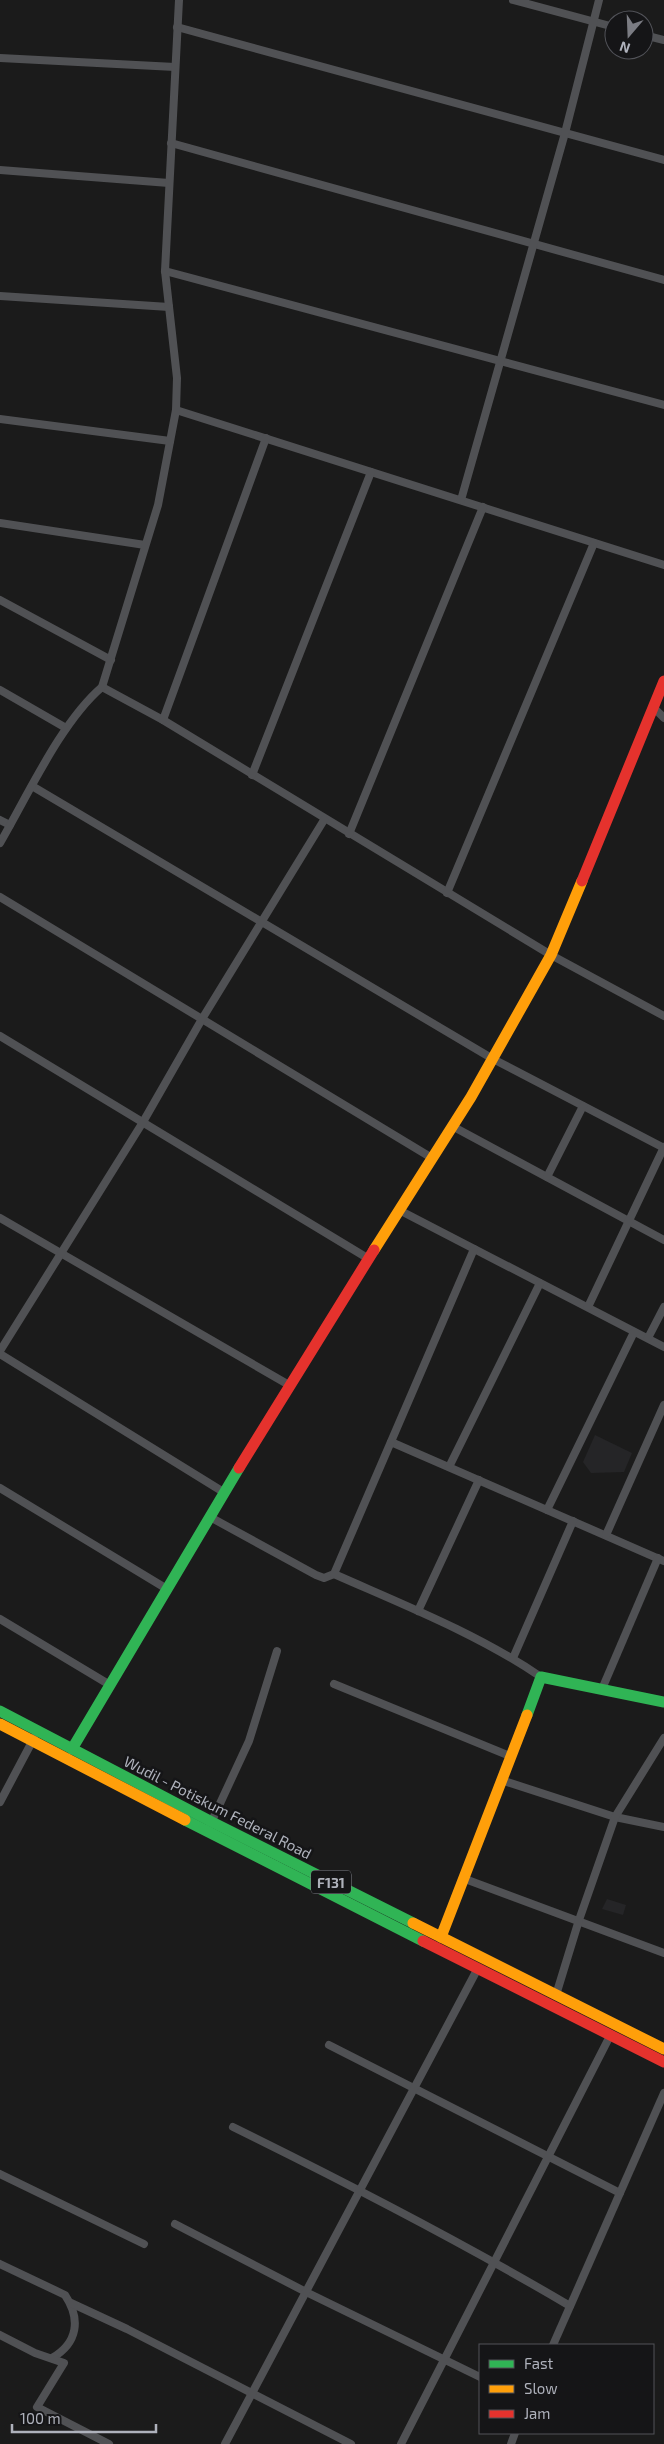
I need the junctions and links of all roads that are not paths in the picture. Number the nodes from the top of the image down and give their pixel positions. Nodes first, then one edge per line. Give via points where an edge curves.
1 (179, 0) edge
2 (513, 0) edge
3 (599, 0) edge
4 (593, 21) junction
5 (604, 24) edge
6 (177, 27) junction
7 (0, 58) edge
8 (175, 68) junction
9 (565, 133) junction
10 (172, 143) junction
11 (664, 160) edge
12 (0, 170) edge
13 (169, 183) junction
14 (534, 244) junction
15 (165, 272) junction
16 (664, 280) edge
17 (0, 296) edge
18 (169, 307) junction
19 (502, 362) junction
20 (664, 405) edge
21 (176, 410) junction
22 (0, 419) edge
23 (266, 438) junction
24 (170, 441) junction
25 (371, 472) junction
26 (461, 500) junction
27 (483, 508) junction
28 (0, 522) edge
29 (594, 543) junction
30 (145, 545) junction
31 (664, 565) edge
32 (0, 600) edge
33 (111, 660) junction
34 (664, 681) edge
35 (102, 687) junction
36 (0, 690) edge
37 (653, 707) junction
38 (664, 718) edge
39 (163, 720) junction
40 (66, 728) junction
41 (252, 775) junction
42 (32, 786) junction
43 (0, 820) edge
44 (324, 820) junction
45 (10, 825) junction
46 (349, 834) junction
47 (0, 843) edge
48 (447, 893) junction
49 (0, 897) edge
50 (261, 922) junction
51 (551, 955) junction
52 (664, 1016) edge
53 (202, 1019) junction
54 (0, 1036) edge
55 (492, 1059) junction
56 (583, 1106) junction
57 (143, 1122) junction
58 (452, 1126) junction
59 (664, 1148) edge
60 (432, 1158) junction
61 (547, 1177) junction
62 (400, 1210) junction
63 (0, 1218) edge
64 (628, 1220) junction
65 (664, 1240) edge
66 (474, 1249) junction
67 (62, 1253) junction
68 (369, 1258) junction
69 (540, 1283) junction
70 (664, 1307) edge
71 (588, 1308) junction
72 (634, 1332) junction
73 (648, 1338) junction
74 (664, 1347) edge
75 (0, 1353) edge
76 (289, 1385) junction
77 (664, 1405) edge
78 (391, 1442) junction
79 (449, 1467) junction
80 (478, 1480) junction
81 (0, 1488) edge
82 (225, 1493) junction
83 (547, 1510) junction
84 (210, 1517) junction
85 (573, 1521) junction
86 (606, 1535) junction
87 (661, 1559) edge
88 (334, 1574) junction
89 (167, 1589) junction
90 (418, 1611) junction
91 (0, 1620) edge
92 (277, 1651) dead end
93 (513, 1658) junction
94 (541, 1677) junction
95 (334, 1684) dead end
96 (110, 1685) junction
97 (602, 1689) junction
98 (664, 1702) edge
99 (0, 1711) edge
100 (0, 1724) edge
101 (35, 1736) junction
102 (664, 1738) edge
103 (72, 1749) junction
104 (510, 1756) junction
105 (501, 1780) junction
106 (0, 1802) edge
107 (615, 1818) junction
108 (210, 1827) junction
109 (664, 1827) edge
110 (465, 1878) junction
111 (579, 1920) junction
112 (441, 1937) junction
113 (664, 1953) edge
114 (478, 1968) junction
115 (556, 1995) junction
116 (611, 2034) junction
117 (329, 2044) dead end
118 (664, 2049) edge
119 (664, 2062) edge
120 (414, 2089) junction
121 (664, 2093) edge
122 (232, 2128) dead end
123 (549, 2156) junction
124 (0, 2174) edge
125 (360, 2190) junction
126 (620, 2193) junction
127 (175, 2224) dead end
128 (144, 2244) dead end
129 (495, 2262) junction
130 (0, 2264) edge
131 (306, 2292) junction
132 (71, 2303) junction
133 (570, 2306) junction
134 (0, 2334) edge
135 (553, 2344) edge
136 (52, 2358) junction
137 (445, 2358) junction
138 (479, 2376) edge
139 (252, 2393) junction
140 (109, 2444) edge
141 (225, 2444) edge
142 (351, 2444) edge
143 (401, 2444) edge

1 - 6 street
2 - 4 street
3 - 4 street
4 - 5 street
4 - 9 street
6 - 8 street
6 - 9 street
7 - 8 street
8 - 10 street
9 - 11 street
9 - 14 street
10 - 13 street
10 - 14 street
12 - 13 street
13 - 15 street
14 - 16 street
14 - 19 street
15 - 18 street
15 - 19 street
17 - 18 street
18 - 21 street via 177,378
19 - 20 street
19 - 26 street
21 - 23 street
21 - 24 street
22 - 24 street
23 - 25 street
23 - 39 street
24 - 30 street via 158,505
25 - 26 street
25 - 41 street
26 - 27 street
27 - 29 street
27 - 46 street
28 - 30 street
29 - 31 street
29 - 48 street
30 - 33 street
32 - 33 street
33 - 35 street
34 - 37 street
35 - 39 street
35 - 40 street
36 - 40 street
37 - 38 street
37 - 51 street
39 - 41 street
40 - 42 street
41 - 44 street
42 - 45 street
42 - 50 street
43 - 45 street
44 - 46 street
44 - 50 street
45 - 47 street
46 - 48 street
48 - 51 street
49 - 53 street
50 - 53 street
50 - 55 street
51 - 52 street
51 - 55 street
53 - 57 street
53 - 60 street
54 - 57 street
55 - 56 street
55 - 58 street
56 - 59 street
56 - 61 street
57 - 67 street
57 - 68 street
58 - 60 street
58 - 61 street
59 - 64 street
60 - 62 street
61 - 64 street
62 - 66 street
62 - 68 street
63 - 67 street
64 - 65 street
64 - 71 street
66 - 69 street
66 - 78 street
67 - 75 street
67 - 76 street
68 - 76 street
69 - 71 street
69 - 79 street
70 - 73 street
71 - 72 street
72 - 73 street
72 - 83 street
73 - 74 street
75 - 82 street
76 - 82 street
77 - 86 street
78 - 79 street
78 - 88 street
79 - 80 street
80 - 83 street
80 - 90 street
81 - 89 street
82 - 84 street
83 - 85 street
84 - 88 street via 316,1575 324,1578
84 - 89 street
85 - 86 street
85 - 93 street
86 - 87 street
87 - 97 street
88 - 90 street
89 - 96 street
90 - 93 street
91 - 96 street
92 - 108 street via 249,1741
93 - 94 street
94 - 97 street
94 - 104 street
95 - 104 street
96 - 103 street
97 - 98 street
99 - 101 street, Wudil - Potiskum Federal Road / F131
100 - 101 street, Wudil - Potiskum Federal Road / F131
101 - 103 street, Wudil - Potiskum Federal Road / F131
101 - 106 street
101 - 108 street, Wudil - Potiskum Federal Road / F131
102 - 107 street
103 - 108 street, Wudil - Potiskum Federal Road / F131
104 - 105 street
105 - 107 street
105 - 110 street
107 - 109 street
107 - 111 street
108 - 112 street, Wudil - Potiskum Federal Road / F131
108 - 114 street, Wudil - Potiskum Federal Road / F131
110 - 111 street
110 - 112 street
111 - 113 street
111 - 115 street
112 - 115 street, Wudil - Potiskum Federal Road / F131
114 - 116 street, Wudil - Potiskum Federal Road / F131
114 - 120 street
115 - 118 street, Wudil - Potiskum Federal Road / F131
116 - 119 street, Wudil - Potiskum Federal Road / F131
116 - 123 street
117 - 120 street
120 - 123 street
120 - 125 street
121 - 126 street
122 - 125 street
123 - 126 street
123 - 129 street
124 - 128 street
125 - 129 street
125 - 131 street
126 - 133 street
127 - 131 street
129 - 133 street
129 - 137 street
130 - 132 street via 65,2295
131 - 137 street
131 - 139 street
132 - 136 street via 77,2318 73,2334 62,2352
132 - 139 street
133 - 135 street
134 - 136 street
136 - 140 street via 64,2363 37,2407
137 - 138 street
137 - 143 street
139 - 141 street
139 - 142 street

